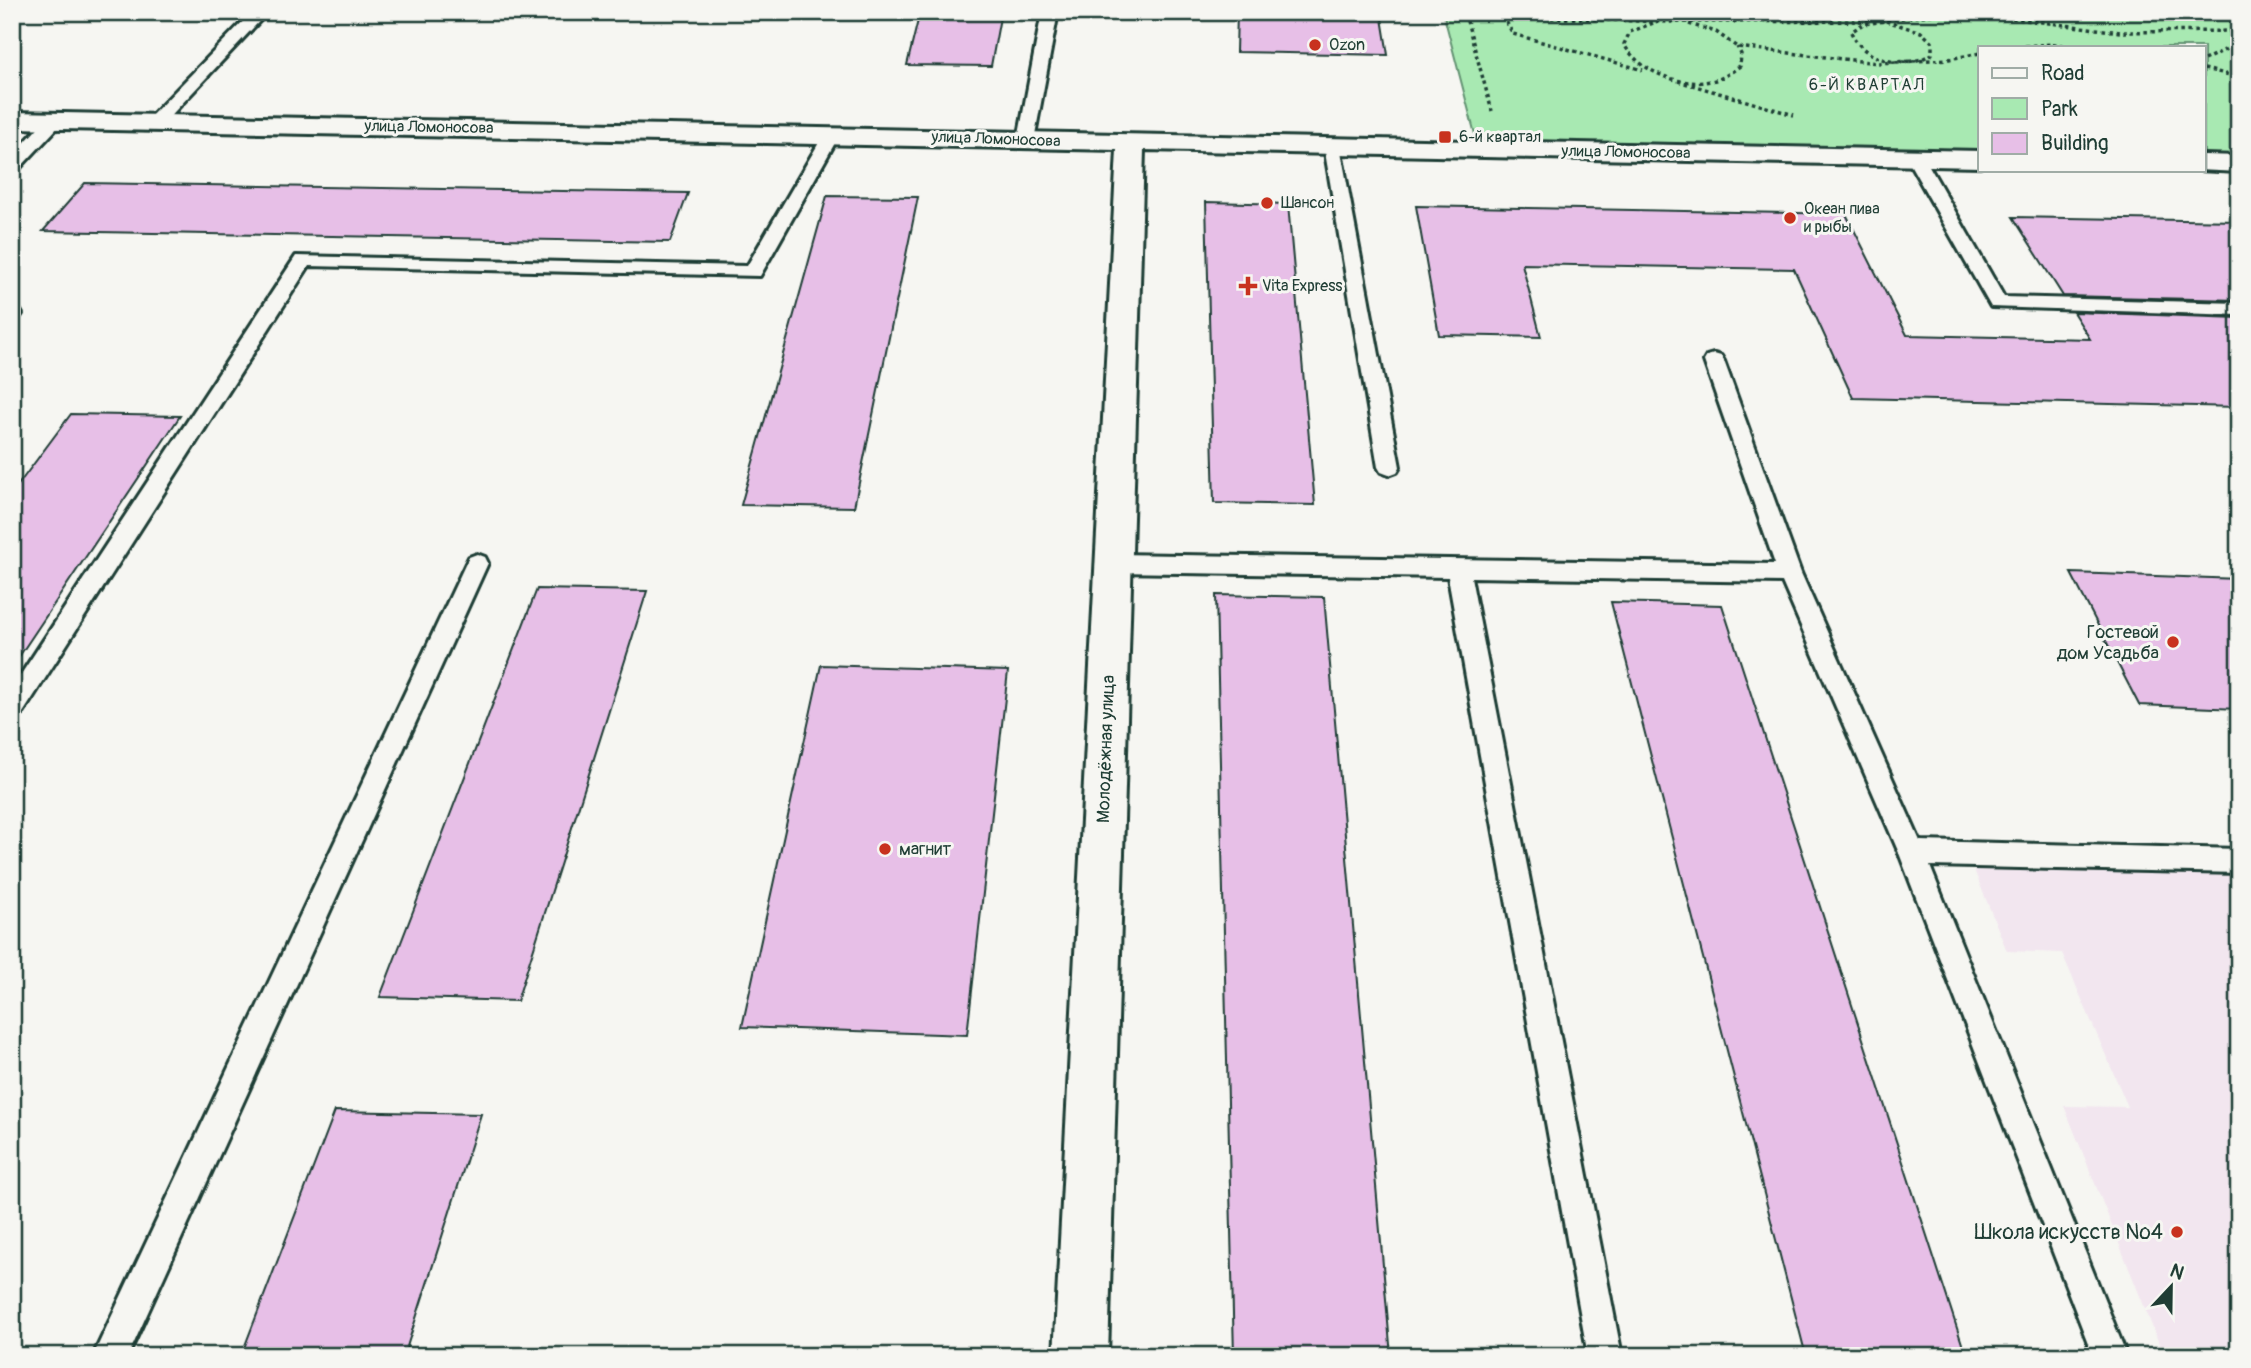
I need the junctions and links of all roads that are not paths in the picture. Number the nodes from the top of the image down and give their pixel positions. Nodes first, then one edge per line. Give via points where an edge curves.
1 (261, 12) edge
2 (1050, 12) edge
3 (12, 120) edge
4 (54, 121) junction
5 (155, 122) junction
6 (832, 134) junction
7 (1026, 140) junction
8 (1131, 142) junction
9 (1332, 146) junction
10 (1914, 157) junction
11 (1978, 159) edge
12 (2206, 163) edge
13 (2239, 164) edge
14 (12, 166) edge
15 (2239, 309) edge
16 (1714, 361) dead end
17 (1389, 467) dead end
18 (1114, 563) junction
19 (477, 564) dead end
20 (1458, 567) junction
21 (1790, 573) junction
22 (12, 709) edge
23 (1912, 853) junction
24 (2239, 861) edge
25 (110, 1356) edge
26 (1081, 1356) edge
27 (1605, 1356) edge
28 (2110, 1356) edge

1 - 5 lane
2 - 7 lane
3 - 4 street, улица Ломоносова
4 - 5 street, улица Ломоносова
4 - 14 lane
5 - 6 street, улица Ломоносова
6 - 7 street, улица Ломоносова
6 - 22 lane via 753,272 303,260
7 - 8 street, улица Ломоносова
8 - 9 street, улица Ломоносова
8 - 18 street, Молодёжная улица
9 - 10 street, улица Ломоносова
9 - 17 lane
10 - 11 street, улица Ломоносова
10 - 15 lane via 1998,303
12 - 13 street
16 - 21 lane
18 - 20 lane
18 - 26 street, Молодёжная улица
19 - 25 lane
20 - 21 lane
20 - 27 lane
21 - 23 lane
23 - 24 lane
23 - 28 lane

